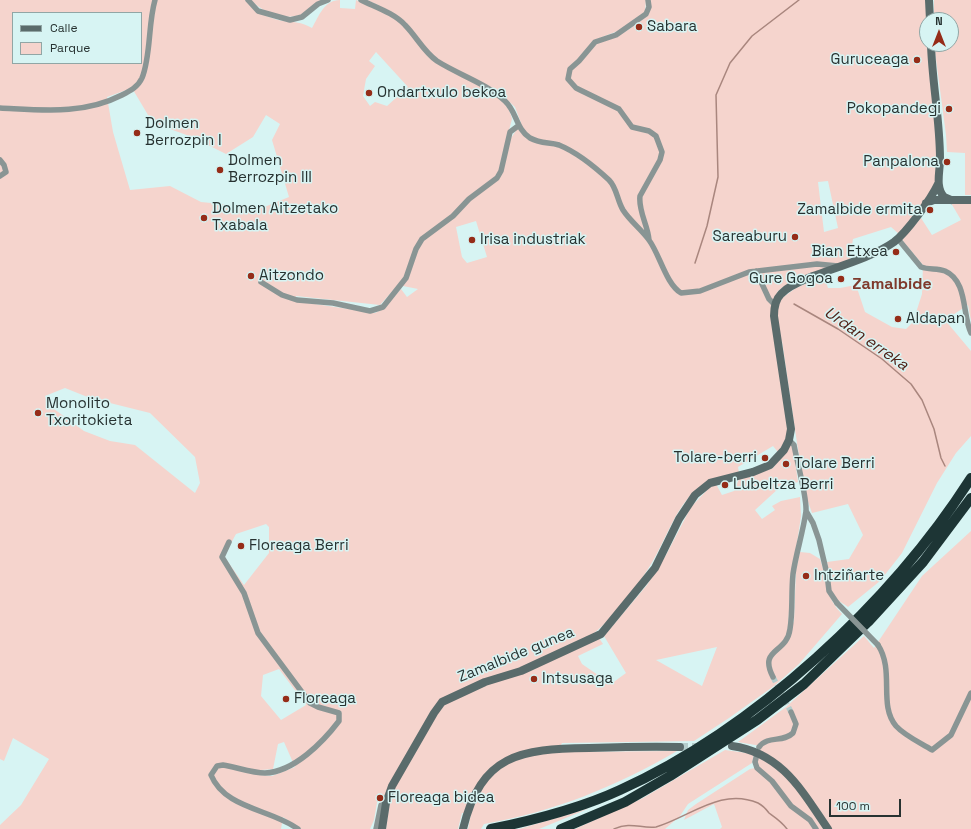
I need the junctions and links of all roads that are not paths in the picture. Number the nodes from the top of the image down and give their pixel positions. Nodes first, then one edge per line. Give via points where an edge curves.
1 (155, 0) edge
2 (248, 0) edge
3 (328, 0) edge
4 (360, 0) edge
5 (648, 0) edge
6 (929, 0) edge
7 (930, 12) edge
8 (931, 52) edge
9 (0, 108) edge
10 (518, 126) junction
11 (0, 160) edge
12 (0, 176) edge
13 (938, 184) junction
14 (947, 199) junction
15 (927, 200) junction
16 (971, 200) edge
17 (898, 239) junction
18 (649, 240) junction
19 (840, 266) junction
20 (756, 271) junction
21 (261, 282) dead end
22 (775, 305) junction
23 (971, 333) edge
24 (789, 440) junction
25 (971, 478) edge
26 (971, 498) edge
27 (806, 511) junction
28 (229, 542) dead end
29 (773, 677) tunnel mouth
30 (971, 693) edge
31 (791, 712) tunnel mouth
32 (732, 746) dead end
33 (759, 746) dead end
34 (680, 747) tunnel mouth
35 (757, 754) dead end
36 (386, 803) junction
37 (298, 829) edge
38 (376, 829) edge
39 (382, 829) edge
40 (463, 829) edge
41 (491, 829) edge
42 (561, 829) edge
43 (816, 829) edge
44 (828, 829) edge

1 - 9 street via 142,78 134,90 109,102 85,108 56,111
2 - 3 street via 258,11 290,20 302,17 318,4
4 - 10 street via 405,24 437,61 494,92 515,114
5 - 18 street via 646,14 616,35 595,42 570,69 568,79 576,88 619,109 632,127 649,131 656,136 662,152 660,160 639,202 649,231
6 - 7 street
8 - 13 street via 939,126
10 - 18 street via 543,144 558,145 574,153 610,181 624,211
10 - 21 street via 510,132 497,178 422,239 406,278 384,306 370,311 333,303 297,300 282,295
11 - 12 street via 6,172
13 - 14 street
13 - 15 street
14 - 15 street
14 - 16 street
15 - 17 street
17 - 19 street via 880,250
17 - 23 street via 921,267 946,272 952,276 962,292 967,325
18 - 20 street via 673,286 681,293 700,291 740,274
19 - 20 street via 817,264
19 - 22 street via 788,288 780,294
20 - 22 street via 769,300
22 - 24 street, Zamalbide gunea via 774,316 790,420
24 - 27 street, Zamalbide gunea via 794,445
24 - 36 street, Zamalbide gunea via 782,453 770,465 710,483 695,495 679,519 656,568 601,634 521,671 485,682 442,702 392,786
25 - 41 highway via 916,555 860,615 798,674 750,711 711,739 619,790 556,814
26 - 42 highway via 923,562 868,622 804,684 757,720 670,776 625,802
27 - 29 street, Zamalbide gunea via 793,575 789,636 783,645 771,654 768,661
27 - 30 street, Zamalbide gunea, bridge via 819,540 829,591 837,603 878,646 886,664 888,708 893,722 932,750 951,735
28 - 37 street via 222,557 244,593 258,633 310,703 339,713 340,717 323,741 308,755 279,770 264,773 223,765 217,766 211,775 214,783 226,796 284,820
31 - 33 street via 796,724 793,733 783,739 769,740
32 - 44 street via 764,755 786,771
34 - 40 street via 557,748 516,756 494,770 479,786 470,804
35 - 43 street via 757,768
36 - 38 street via 379,809
36 - 39 street, Zamalbide gunea

